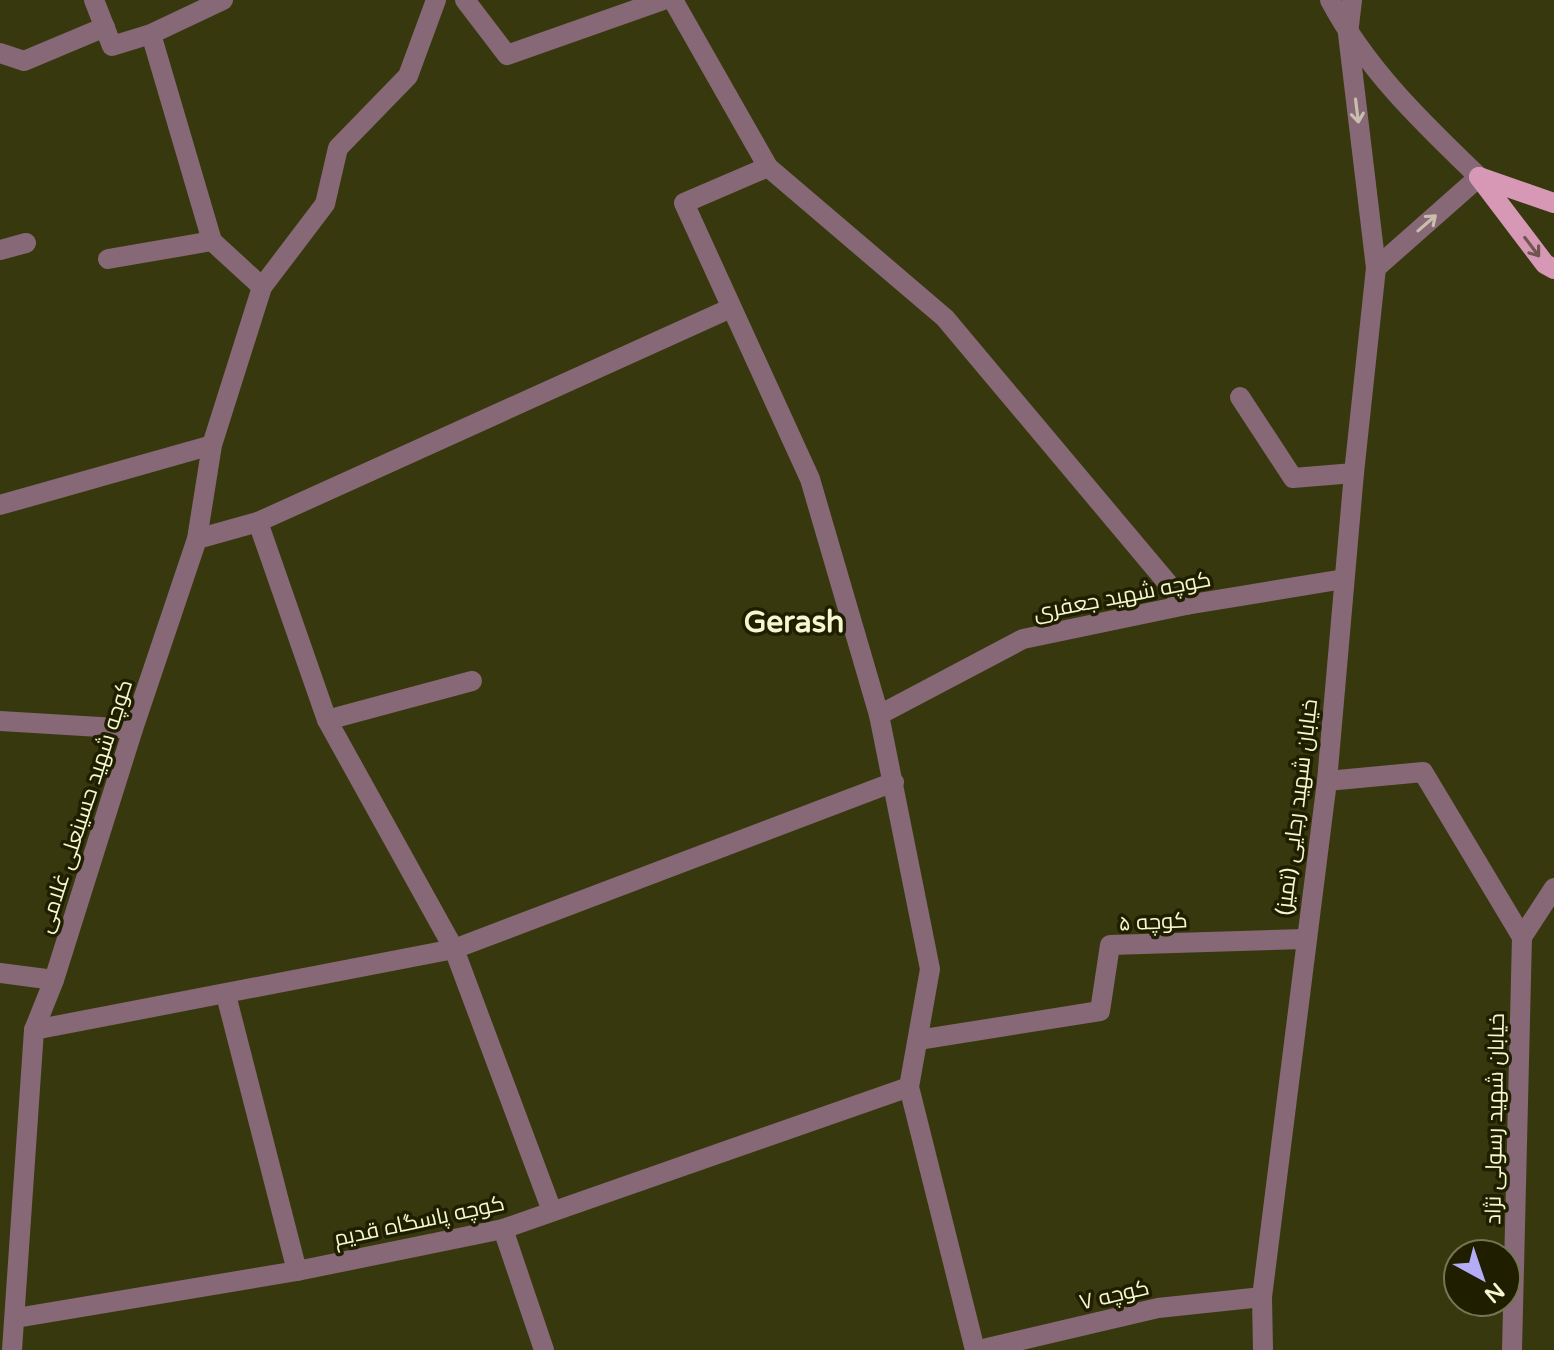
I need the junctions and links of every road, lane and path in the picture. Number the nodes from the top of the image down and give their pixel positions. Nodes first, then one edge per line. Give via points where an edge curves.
1 (94, 0) edge
2 (223, 0) edge
3 (436, 0) edge
4 (465, 0) edge
5 (663, 0) edge
6 (673, 0) edge
7 (1330, 0) edge
8 (1352, 0) edge
9 (105, 27) junction
10 (151, 34) junction
11 (1348, 34) junction
12 (0, 53) edge
13 (768, 167) junction
14 (1479, 177) junction
15 (1554, 203) edge
16 (212, 241) junction
17 (26, 243) dead end
18 (0, 250) edge
19 (108, 259) dead end
20 (1376, 268) junction
21 (1554, 269) edge
22 (262, 287) junction
23 (731, 308) junction
24 (1240, 397) dead end
25 (212, 445) junction
26 (1354, 473) junction
27 (0, 505) edge
28 (258, 522) junction
29 (197, 539) junction
30 (1344, 579) junction
31 (1186, 605) junction
32 (472, 681) dead end
33 (879, 715) junction
34 (327, 720) junction
35 (0, 721) edge
36 (133, 729) junction
37 (1327, 781) junction
38 (894, 782) junction
39 (1554, 888) edge
40 (1522, 937) junction
41 (1305, 939) junction
42 (454, 949) junction
43 (0, 973) edge
44 (54, 980) junction
45 (226, 995) junction
46 (34, 1030) junction
47 (918, 1040) junction
48 (909, 1087) junction
49 (552, 1211) junction
50 (503, 1229) junction
51 (297, 1271) junction
52 (1262, 1297) junction
53 (16, 1318) junction
54 (12, 1350) edge
55 (544, 1350) edge
56 (977, 1350) edge
57 (1263, 1350) edge
58 (1512, 1350) edge

1 - 9 street
2 - 10 street
3 - 22 street, کوچه شهید حسینعلی غلامی via 408,76 338,148 325,204
4 - 5 street via 507,55
6 - 13 street
7 - 11 street
8 - 11 street
9 - 10 street via 112,46
9 - 12 street via 24,61
10 - 16 street
11 - 14 street via 1402,102
11 -> 20 street, خیابان شهید رجایی (تمیز)
13 - 23 street via 684,203
13 - 31 street via 945,318
14 - 15 main road
20 -> 14 street
14 -> 21 main road
16 - 19 street
16 - 22 street
17 - 18 street
20 - 26 street, خیابان شهید رجایی (تمیز)
22 - 25 street, کوچه شهید حسینعلی غلامی
23 - 28 street
23 - 33 street via 810,479
24 - 26 street via 1293,478
25 - 27 street
25 - 29 street, کوچه شهید حسینعلی غلامی
26 - 30 street, خیابان شهید رجایی (تمیز)
28 - 29 street
28 - 34 street
29 - 36 street, کوچه شهید حسینعلی غلامی
30 - 31 street, کوچه شهید جعفری
30 - 37 street, خیابان شهید رجایی (تمیز)
31 - 33 street, کوچه شهید جعفری via 1023,639
32 - 34 street
33 - 38 street
34 - 42 street
35 - 36 street
36 - 44 street, کوچه شهید حسینعلی غلامی
37 - 40 street via 1423,772
37 - 41 street, خیابان شهید رجایی (تمیز)
38 - 42 street
38 - 47 street via 930,969
39 - 40 street
40 - 58 street, خیابان شهید رسولی نژاد
41 - 47 street, کوچه ۵ via 1110,945 1100,1011
41 - 52 street, خیابان شهید رجایی (تمیز)
42 - 45 street
42 - 49 street
43 - 44 street
44 - 46 street, کوچه شهید حسینعلی غلامی
45 - 46 street
45 - 51 street
46 - 53 street, کوچه شهید حسینعلی غلامی
47 - 48 street
48 - 49 street, کوچه پاسگاه قدیم
48 - 56 street
49 - 50 street, کوچه پاسگاه قدیم
50 - 51 street, کوچه پاسگاه قدیم
50 - 55 street
51 - 53 street, کوچه پاسگاه قدیم
52 - 56 street, کوچه ۷ via 1158,1308
52 - 57 street, خیابان شهید رجایی (تمیز)
53 - 54 street, کوچه شهید حسینعلی غلامی

